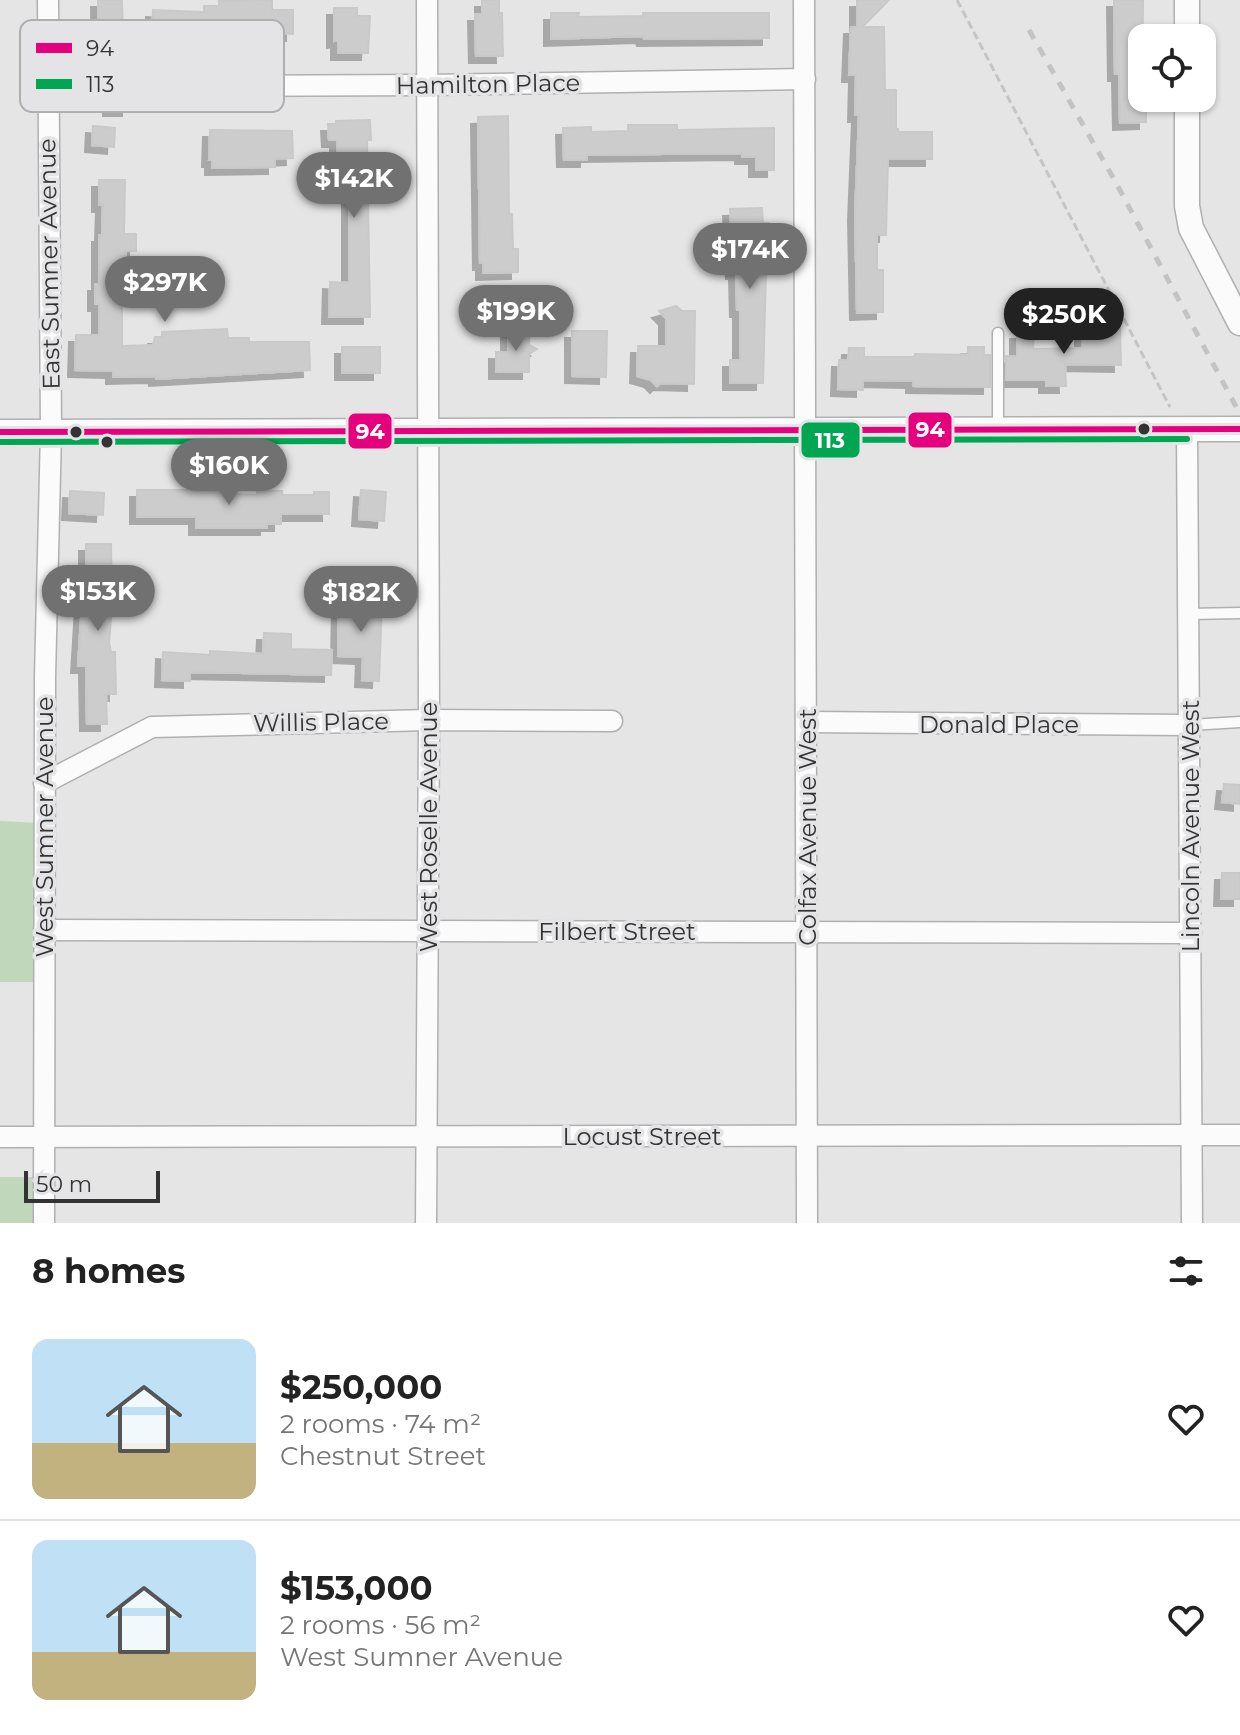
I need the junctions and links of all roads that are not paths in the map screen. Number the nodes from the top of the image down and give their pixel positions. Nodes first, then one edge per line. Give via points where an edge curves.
1 (48, 0) edge
2 (427, 0) edge
3 (804, 0) edge
4 (1187, 0) edge
5 (48, 20) edge
6 (1187, 24) edge
7 (805, 79) junction
8 (427, 85) junction
9 (284, 86) edge
10 (49, 112) edge
11 (1187, 112) edge
12 (1240, 323) edge
13 (998, 333) dead end
14 (1187, 429) junction
15 (1240, 429) edge
16 (807, 430) junction
17 (998, 430) junction
18 (428, 431) junction
19 (0, 432) edge
20 (51, 432) junction
21 (1240, 613) edge
22 (1189, 614) junction
23 (429, 720) junction
24 (612, 721) dead end
25 (807, 722) junction
26 (1240, 722) edge
27 (1190, 725) junction
28 (44, 783) junction
29 (44, 930) junction
30 (427, 931) junction
31 (807, 932) junction
32 (1191, 933) junction
33 (1191, 1135) junction
34 (1240, 1135) edge
35 (425, 1136) junction
36 (807, 1136) junction
37 (0, 1137) edge
38 (44, 1137) junction
39 (44, 1223) edge
40 (426, 1223) edge
41 (807, 1223) edge
42 (1192, 1223) edge

1 - 5 street, East Sumner Avenue
2 - 8 street, West Roselle Avenue
3 - 7 street, Colfax Avenue West
4 - 6 street
7 - 8 street, Hamilton Place
7 - 16 street, Colfax Avenue West
8 - 9 street, Hamilton Place
8 - 18 street, West Roselle Avenue
10 - 20 street, East Sumner Avenue
11 - 12 street via 1191,228
13 - 17 lane
14 - 15 street
14 - 17 street
14 - 22 street, Lincoln Avenue West
16 - 17 street
16 - 18 street
16 - 25 street, Colfax Avenue West
18 - 20 street
18 - 23 street, West Roselle Avenue
19 - 20 street
20 - 28 street, West Sumner Avenue
21 - 22 lane
22 - 27 street, Lincoln Avenue West
23 - 24 street, Willis Place
23 - 28 street, Willis Place via 152,727
23 - 30 street, West Roselle Avenue
25 - 27 street, Donald Place
25 - 31 street, Colfax Avenue West
26 - 27 lane
27 - 32 street, Lincoln Avenue West
28 - 29 street, West Sumner Avenue
29 - 30 street, Filbert Street
29 - 38 street, West Sumner Avenue
30 - 31 street, Filbert Street
30 - 35 street, West Roselle Avenue
31 - 32 street, Filbert Street
31 - 36 street, Colfax Avenue West
32 - 33 street, Lincoln Avenue West
33 - 34 street, Locust Street
33 - 36 street, Locust Street
33 - 42 street, Lincoln Avenue West
35 - 36 street, Locust Street
35 - 38 street, Locust Street
35 - 40 street, West Roselle Avenue
36 - 41 street, Colfax Avenue West
37 - 38 street, Locust Street
38 - 39 street, West Sumner Avenue

